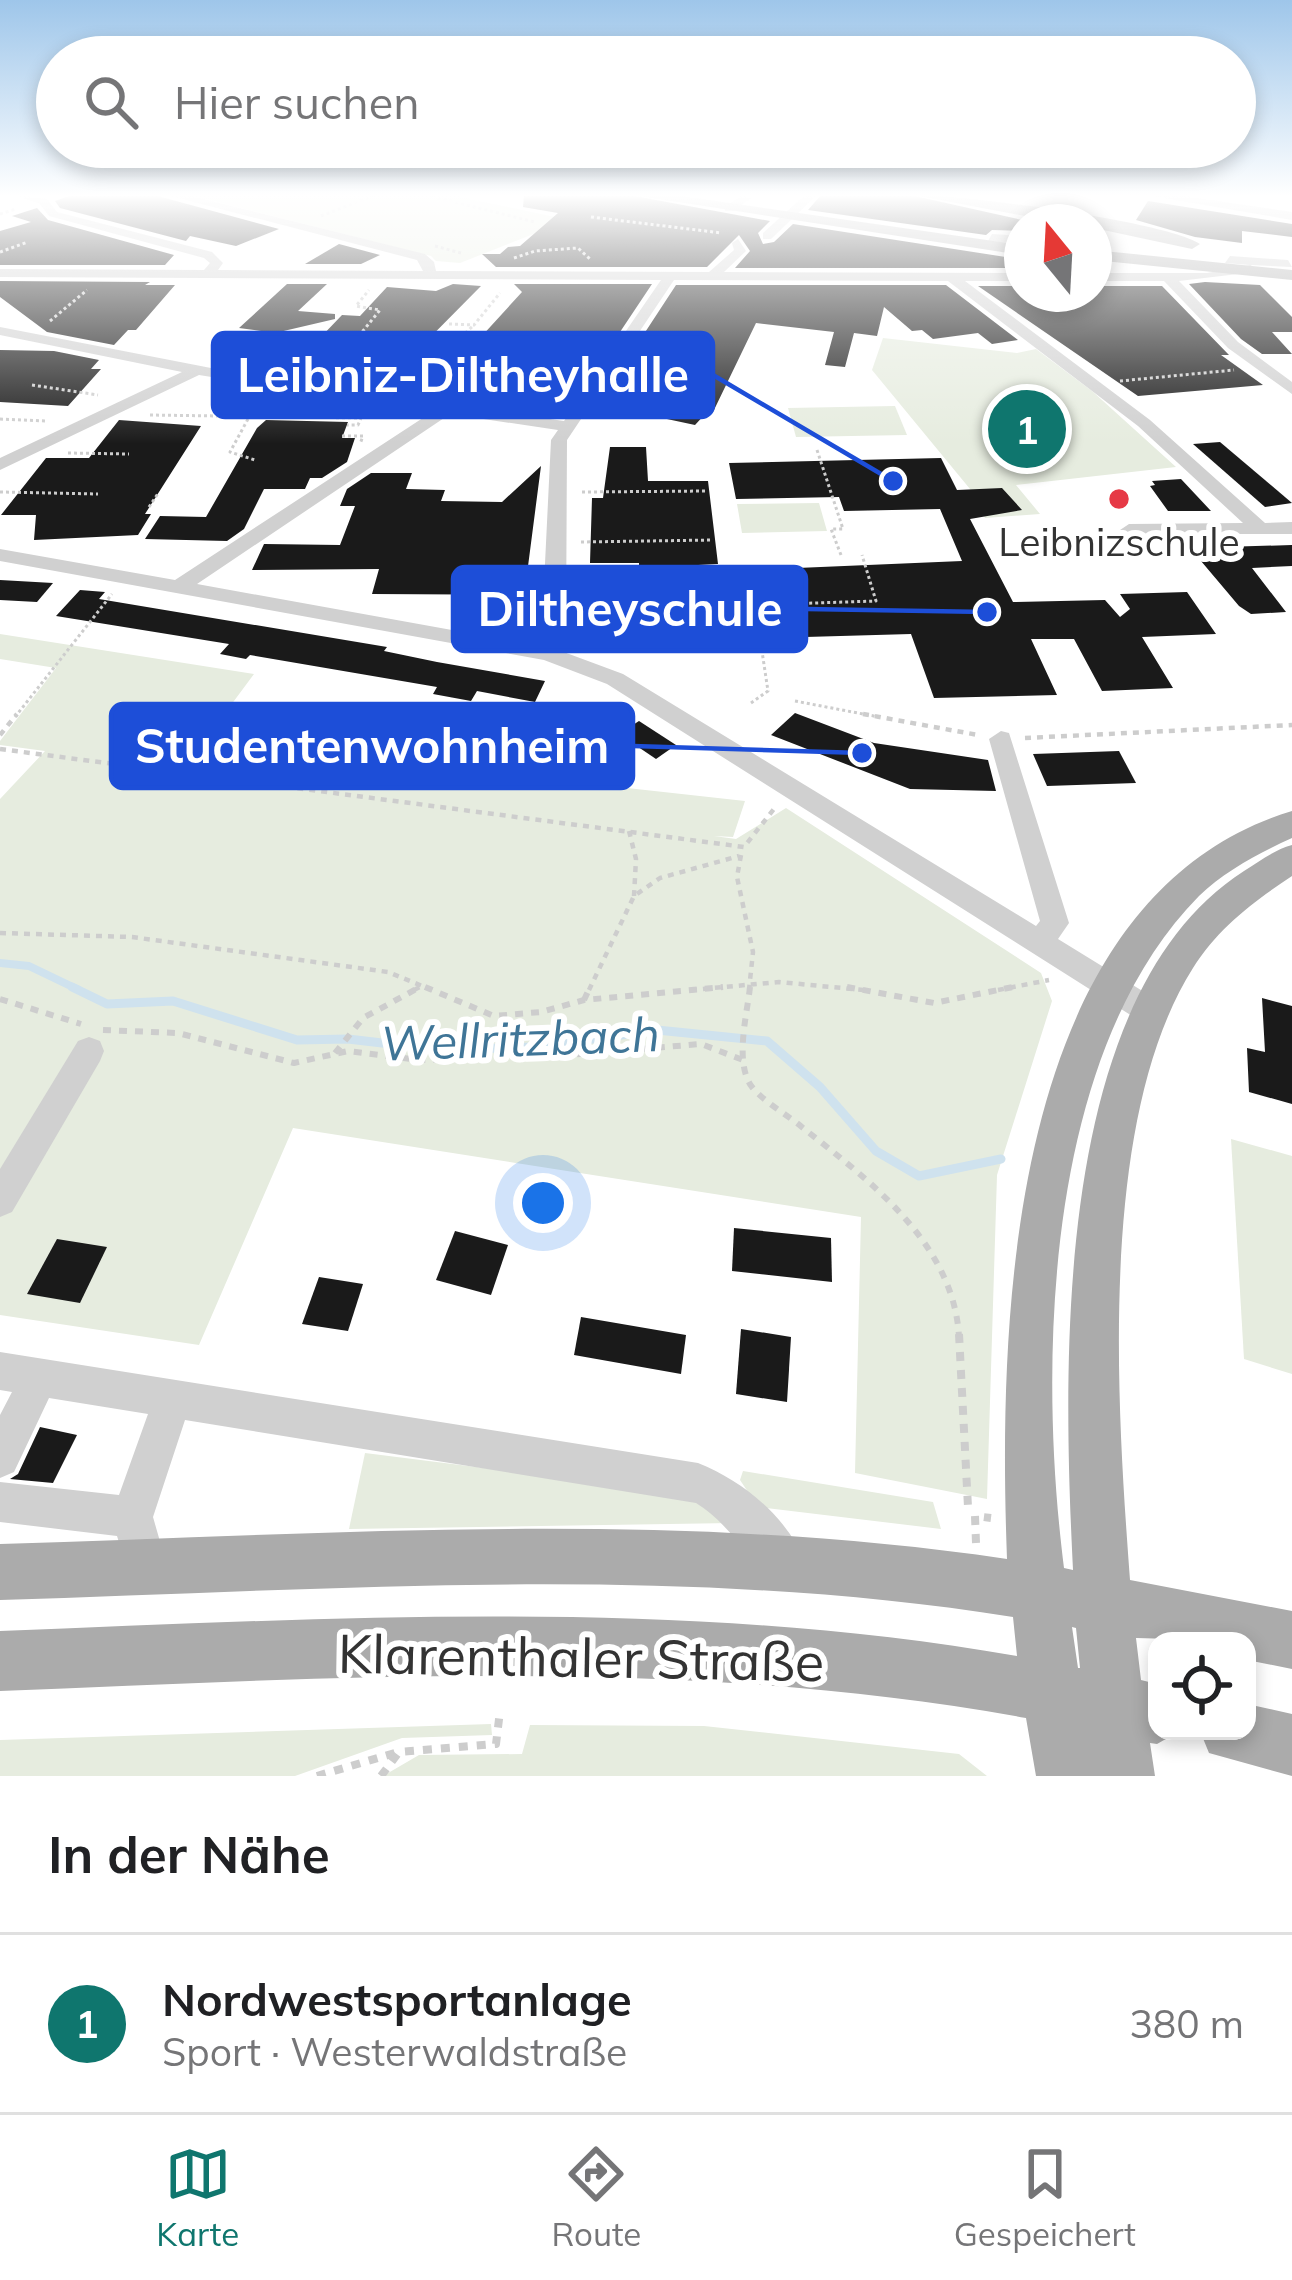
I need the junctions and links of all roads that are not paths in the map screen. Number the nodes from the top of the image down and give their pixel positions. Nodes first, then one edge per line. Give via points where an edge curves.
1 (22, 278) edge
2 (141, 278) edge
3 (266, 278) edge
4 (461, 278) edge
5 (531, 278) edge
6 (669, 278) edge
7 (953, 278) edge
8 (1177, 278) edge
9 (254, 296) dead end
10 (0, 331) edge
11 (1263, 368) junction
12 (1292, 368) edge
13 (194, 372) junction
14 (1292, 388) edge
15 (446, 410) junction
16 (567, 426) junction
17 (0, 465) edge
18 (1261, 529) junction
19 (1292, 529) edge
20 (1129, 530) dead end
21 (0, 555) edge
22 (179, 587) junction
23 (550, 654) junction
24 (1000, 739) road end
25 (1292, 824) edge
26 (1288, 865) edge
27 (1036, 944) junction
28 (1131, 1000) junction
29 (88, 1051) dead end
30 (0, 1200) edge
31 (19, 1374) edge
32 (173, 1399) junction
33 (0, 1458) edge
34 (0, 1502) edge
35 (139, 1542) junction
36 (786, 1564) junction
37 (1, 1575) edge
38 (1036, 1594) junction
39 (1100, 1604) junction
40 (1292, 1640) edge
41 (0, 1661) edge
42 (1049, 1693) junction
43 (1135, 1710) edge
44 (1256, 1737) edge
45 (1292, 1745) edge
46 (1067, 1776) edge
47 (1124, 1776) edge

1 - 2 street
3 - 9 street
4 - 5 street
6 - 16 street
7 - 18 street via 1097,385
8 - 11 street
10 - 13 street
11 - 12 street
11 - 14 street
13 - 15 street
13 - 17 street via 135,408
15 - 16 street
15 - 22 street
16 - 23 street via 559,440
18 - 19 street
18 - 20 street
21 - 22 street
22 - 23 street
23 - 27 street via 615,679
24 - 27 street via 1055,923
25 - 28 main road via 1184,889 1143,940
26 - 28 main road via 1221,905
27 - 28 street
28 - 38 main road via 1078,1067 1046,1187 1030,1383
28 - 39 main road via 1129,1069 1100,1250
29 - 30 street
31 - 32 street, Klarenthaler Straße
31 - 33 street
32 - 35 street
32 - 36 street, Klarenthaler Straße via 698,1483 749,1516
34 - 35 street
35 - 36 main road, Klarenthaler Straße
35 - 37 main road, Klarenthaler Straße
36 - 38 main road, Klarenthaler Straße
38 - 39 main road, Klarenthaler Straße
38 - 42 main road
39 - 40 main road, Klarenthaler Straße
39 - 43 main road
41 - 42 main road, Klarenthaler Straße via 677,1648
42 - 43 main road, Klarenthaler Straße
42 - 46 main road
43 - 47 main road
44 - 45 main road

